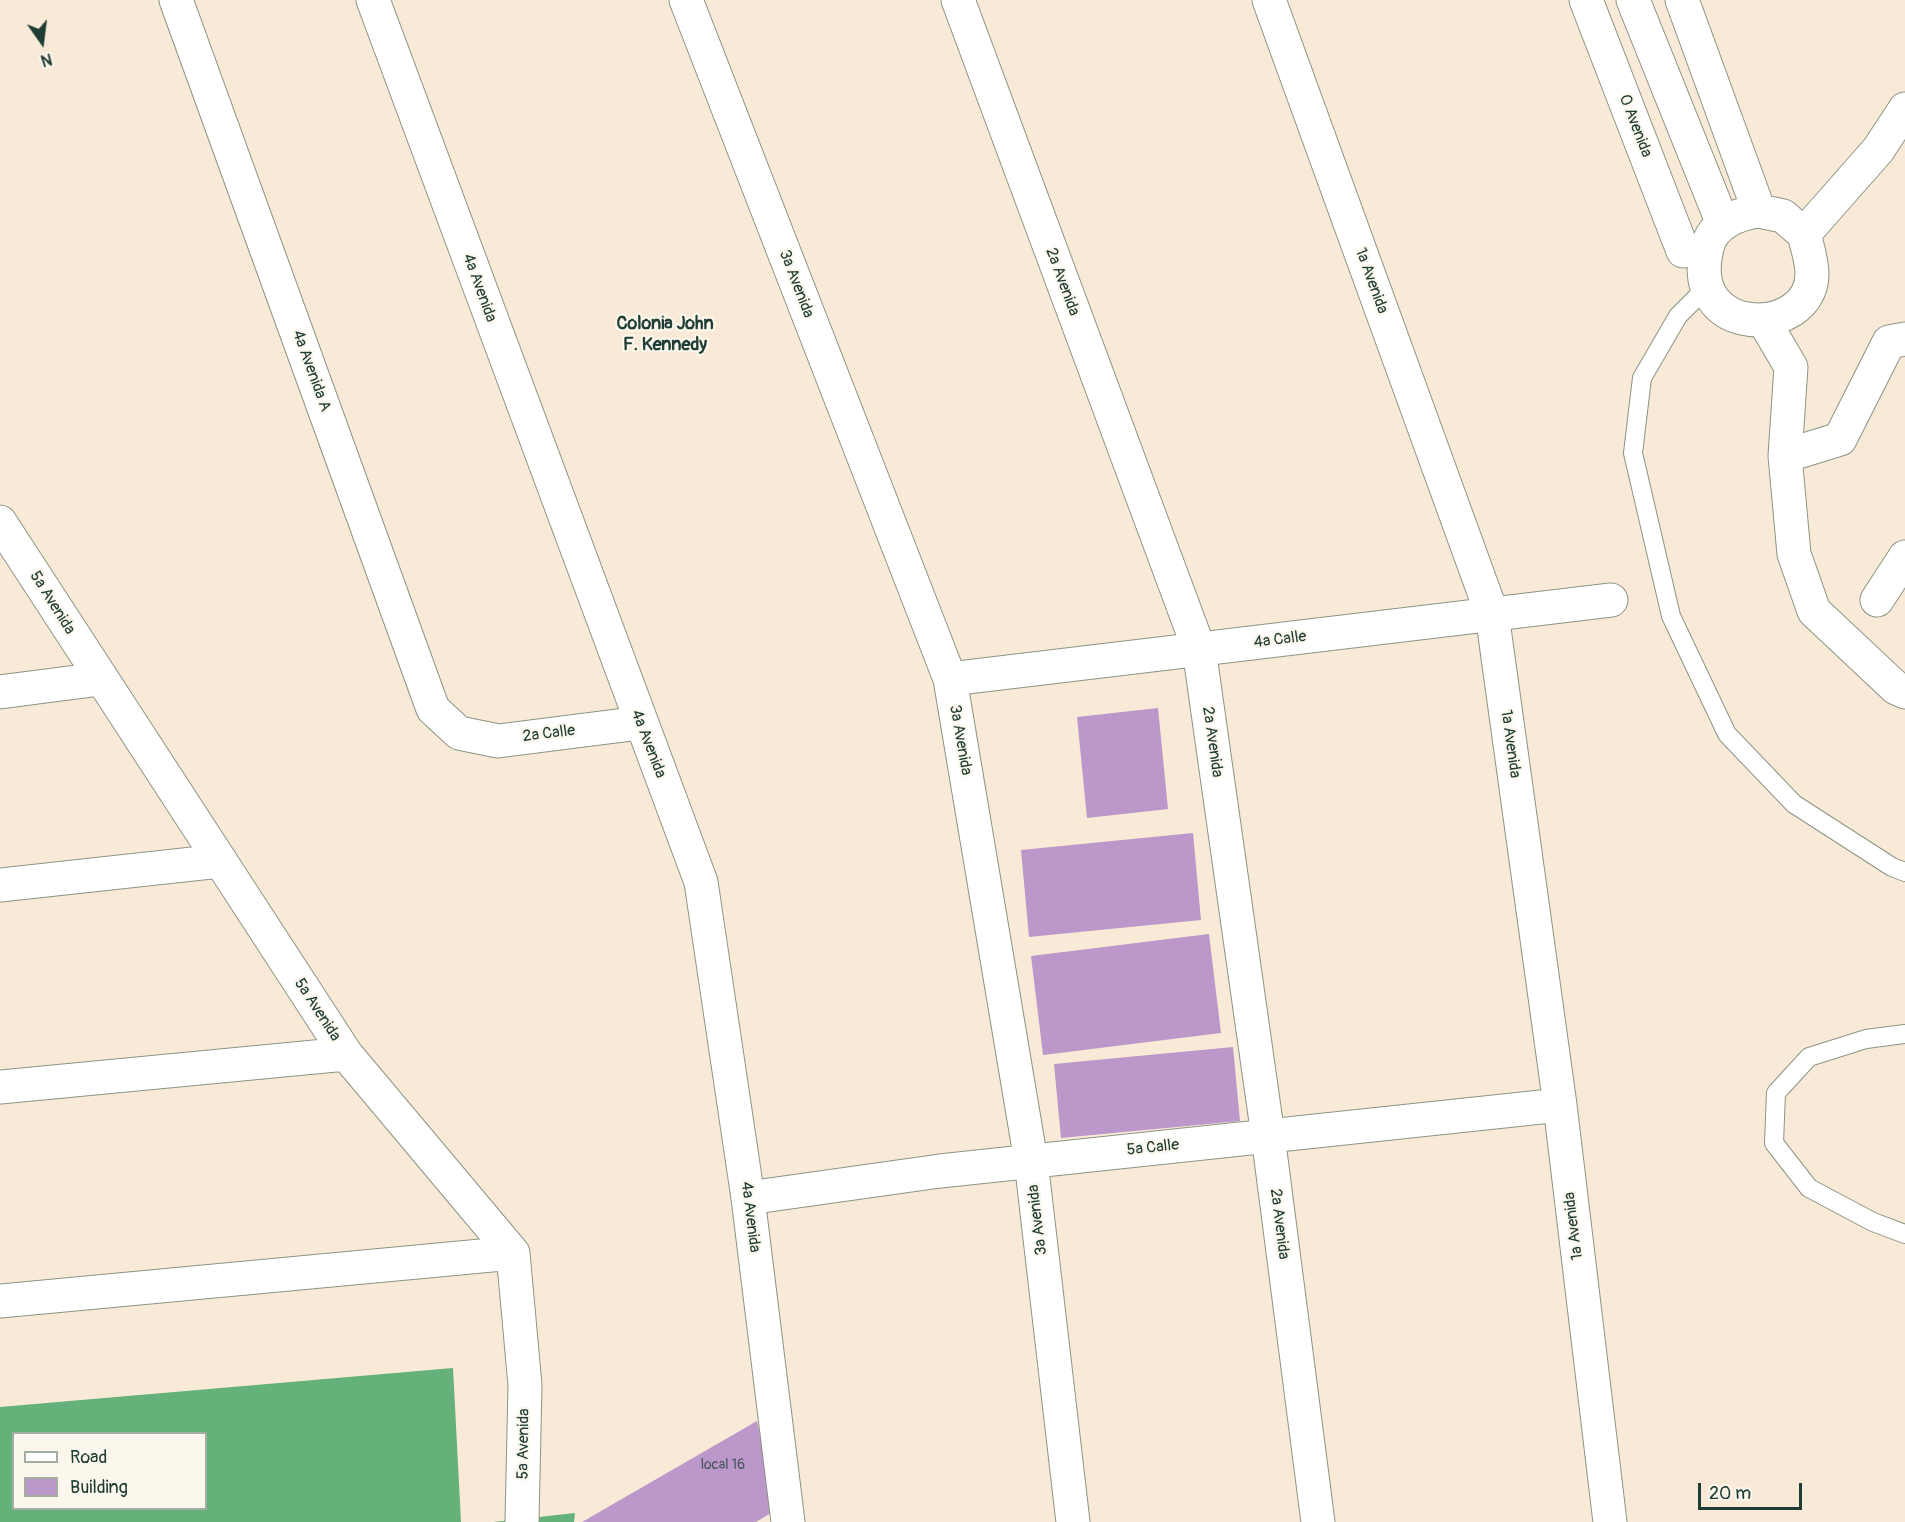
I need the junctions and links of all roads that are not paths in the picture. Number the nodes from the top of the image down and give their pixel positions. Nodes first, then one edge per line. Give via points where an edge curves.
1 (176, 0) edge
2 (373, 0) edge
3 (686, 0) edge
4 (958, 0) edge
5 (1269, 0) edge
6 (1586, 0) edge
7 (1633, 0) edge
8 (1682, 0) edge
9 (1699, 46) junction
10 (1658, 61) junction
11 (1905, 109) edge
12 (1760, 211) junction
13 (1723, 224) junction
14 (1804, 234) junction
15 (1683, 251) dead end
16 (1706, 288) junction
17 (1764, 321) junction
18 (1905, 339) edge
19 (1785, 456) junction
20 (0, 522) edge
21 (1905, 557) edge
22 (1611, 600) dead end
23 (1877, 600) dead end
24 (1492, 614) junction
25 (1199, 650) junction
26 (100, 679) junction
27 (950, 679) junction
28 (0, 692) edge
29 (1905, 692) edge
30 (640, 723) junction
31 (459, 733) joint
32 (220, 861) junction
33 (1905, 872) edge
34 (0, 885) edge
35 (1905, 1034) edge
36 (346, 1054) junction
37 (0, 1087) edge
38 (1560, 1105) junction
39 (1268, 1136) junction
40 (1031, 1161) junction
41 (748, 1198) junction
42 (1905, 1234) edge
43 (513, 1253) junction
44 (0, 1300) edge
45 (522, 1522) edge
46 (788, 1522) edge
47 (1073, 1522) edge
48 (1318, 1522) edge
49 (1610, 1522) edge

1 - 31 street, 4a Avenida A via 433,709
2 - 30 street, 4a Avenida
3 - 27 street, 3a Avenida
4 - 25 street, 2a Avenida
5 - 24 street, 1a Avenida
6 - 15 street, 0 Avenida
7 - 10 street
8 - 9 street
9 - 10 street
9 - 12 street
10 - 13 street
11 - 14 street via 1878,150
12 - 13 street via 1740,214
12 - 14 street via 1783,216
13 - 16 street via 1708,242 1702,265
14 - 17 street via 1813,276 1804,298 1787,314
16 - 17 street via 1720,308 1741,319
16 - 33 lane via 1678,316 1641,378 1633,453 1671,616 1727,734 1794,804
17 - 19 street via 1791,367
18 - 19 street via 1889,342 1840,439
19 - 29 street via 1794,554 1814,611
20 - 26 street, 5a Avenida
21 - 23 street
22 - 24 street, 4a Calle
24 - 25 street, 4a Calle
24 - 38 street, 1a Avenida
25 - 27 street, 4a Calle
25 - 39 street, 2a Avenida
26 - 28 street
26 - 32 street, 5a Avenida
27 - 40 street, 3a Avenida
30 - 31 street, 2a Calle via 498,741
30 - 41 street, 4a Avenida via 701,882
32 - 34 street
32 - 36 street, 5a Avenida
35 - 42 lane via 1866,1039 1809,1057 1776,1093 1774,1143 1809,1188 1873,1222
36 - 37 street
36 - 43 street, 5a Avenida
38 - 39 street, 5a Calle
38 - 49 street, 1a Avenida
39 - 40 street, 5a Calle
39 - 48 street, 2a Avenida
40 - 41 street, 5a Calle
40 - 47 street, 3a Avenida
41 - 46 street, 4a Avenida
43 - 44 street
43 - 45 street, 5a Avenida via 525,1385

